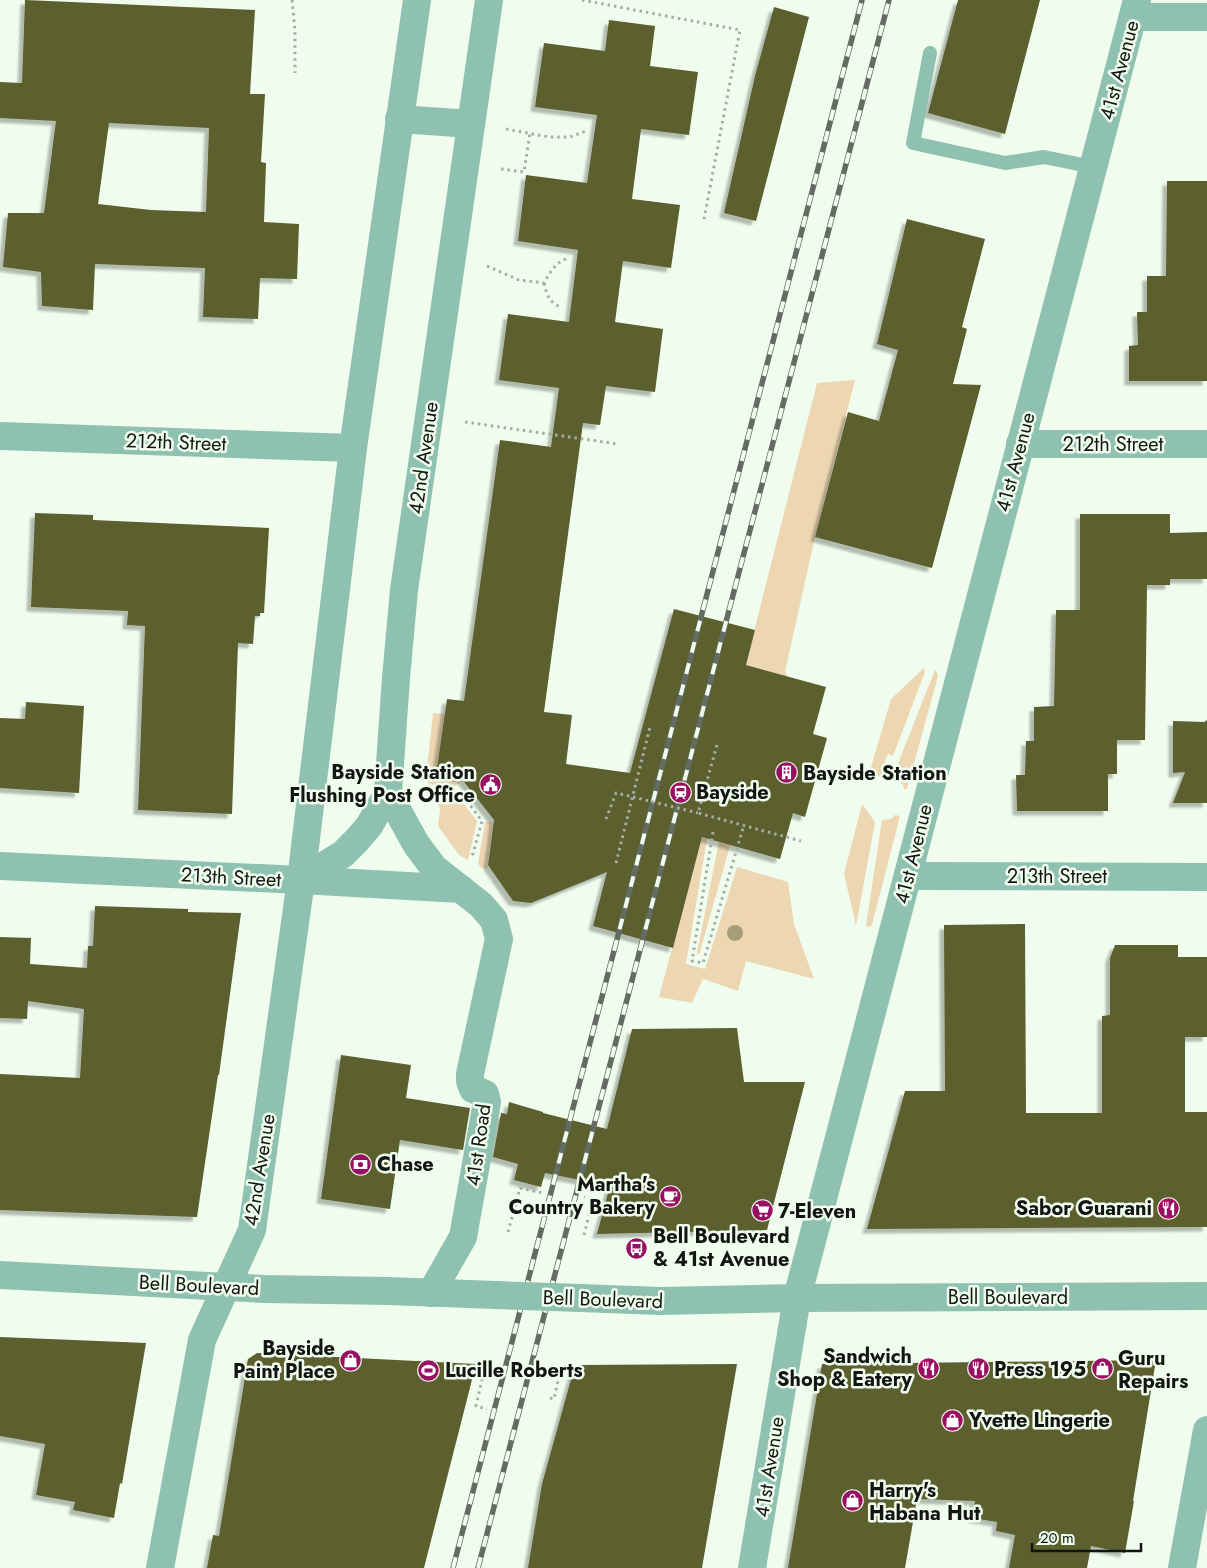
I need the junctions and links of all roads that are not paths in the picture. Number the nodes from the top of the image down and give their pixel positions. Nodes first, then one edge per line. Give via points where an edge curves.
1 (417, 0) edge
2 (489, 0) edge
3 (1135, 8) edge
4 (1207, 17) edge
5 (930, 53) dead end
6 (399, 120) junction
7 (471, 124) junction
8 (1093, 167) junction
9 (0, 436) edge
10 (1020, 444) junction
11 (1207, 444) edge
12 (353, 448) junction
13 (388, 793) junction
14 (0, 866) edge
15 (908, 876) junction
16 (1207, 877) edge
17 (301, 880) junction
18 (461, 889) junction
19 (0, 1275) edge
20 (227, 1286) junction
21 (431, 1293) junction
22 (1207, 1296) edge
23 (797, 1298) junction
24 (1207, 1430) edge
25 (160, 1568) edge
26 (752, 1568) edge
27 (1182, 1568) edge

1 - 6 street, 42nd Avenue
2 - 7 street, 42nd Avenue
3 - 4 street
3 - 8 street, 41st Avenue
5 - 8 lane via 913,142 1005,163 1044,157
6 - 7 street
6 - 12 street, 42nd Avenue
7 - 13 street, 42nd Avenue via 404,590
8 - 10 street, 41st Avenue
9 - 12 street, 212th Street
10 - 11 street, 212th Street
10 - 15 street, 41st Avenue
12 - 17 street, 42nd Avenue
13 - 17 street, 42nd Avenue via 369,826 344,854
13 - 18 street via 416,844 434,868
14 - 17 street, 213th Street
15 - 16 street, 213th Street
15 - 23 street, 41st Avenue
17 - 18 street, 213th Street
17 - 20 street, 42nd Avenue via 252,1230
18 - 21 street, 41st Road via 494,920 499,939 470,1074 473,1089 485,1094 487,1102 462,1237
19 - 20 street, Bell Boulevard
20 - 21 street, Bell Boulevard
20 - 25 street, 42nd Avenue via 202,1340
21 - 23 street, Bell Boulevard, bridge via 660,1301
22 - 23 street, Bell Boulevard
23 - 26 street, 41st Avenue
24 - 27 street

